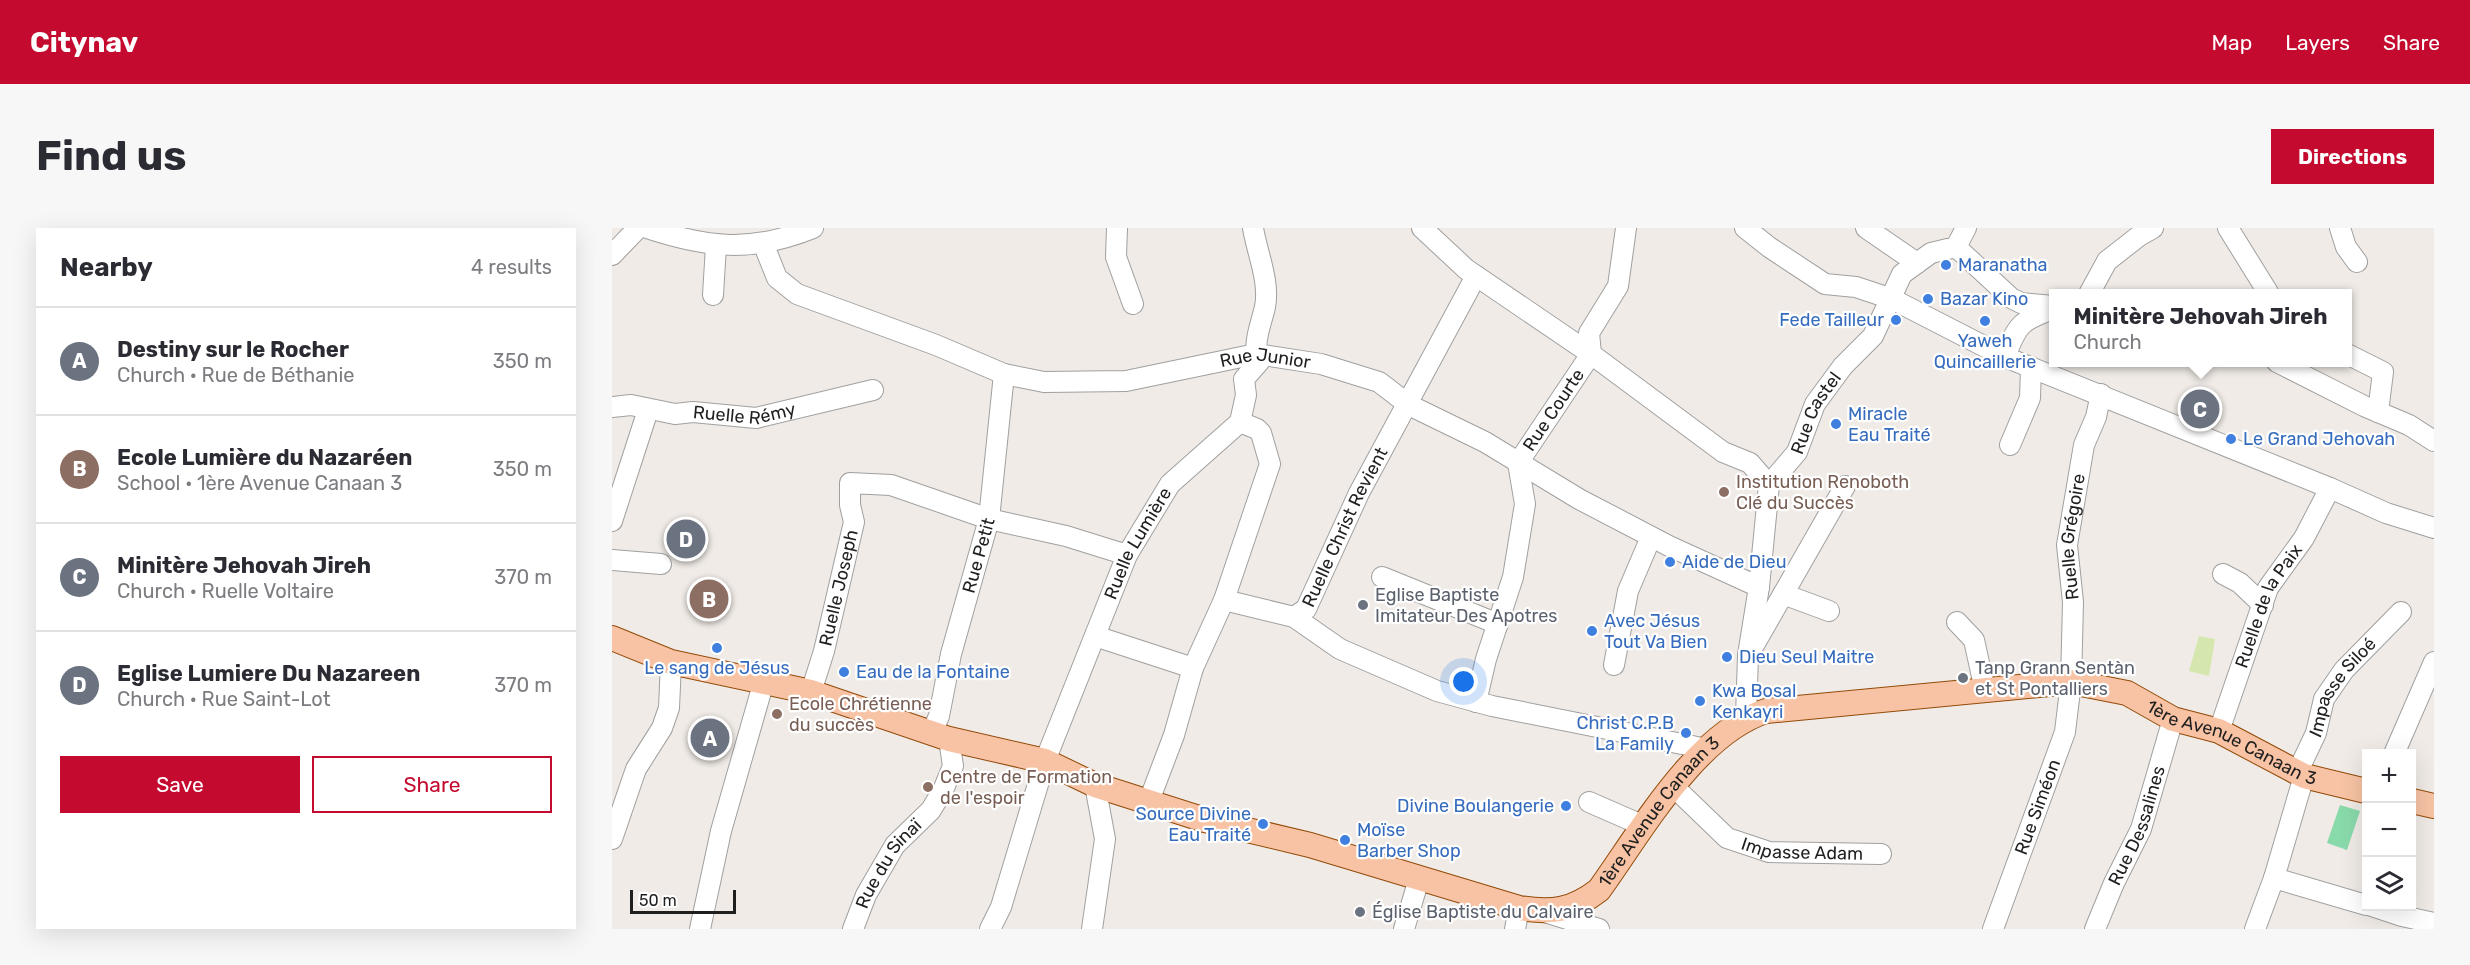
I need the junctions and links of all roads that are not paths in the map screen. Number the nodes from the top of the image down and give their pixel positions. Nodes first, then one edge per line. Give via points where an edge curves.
1 (813, 228) edge
2 (1117, 228) edge
3 (1253, 228) edge
4 (1422, 228) edge
5 (1626, 228) edge
6 (1745, 228) edge
7 (1866, 228) edge
8 (1966, 228) edge
9 (2153, 228) edge
10 (2228, 228) edge
11 (2340, 228) edge
12 (661, 230) edge
13 (762, 243) junction
14 (716, 246) junction
15 (1956, 247) junction
16 (2357, 262) dead end
17 (1917, 263) junction
18 (1476, 276) junction
19 (2092, 289) edge
20 (2267, 289) edge
21 (713, 295) dead end
22 (1892, 298) junction
23 (1133, 304) dead end
24 (2049, 306) edge
25 (2049, 309) edge
26 (1256, 354) junction
27 (1590, 354) junction
28 (2352, 356) edge
29 (2005, 357) junction
30 (2031, 367) junction
31 (2285, 367) edge
32 (1004, 374) junction
33 (873, 390) dead end
34 (2101, 394) junction
35 (1409, 405) junction
36 (612, 406) edge
37 (648, 410) junction
38 (2378, 412) junction
39 (1240, 422) junction
40 (2434, 441) edge
41 (2010, 445) dead end
42 (1518, 464) junction
43 (1769, 485) junction
44 (1845, 486) dead end
45 (2330, 488) junction
46 (989, 519) junction
47 (612, 521) edge
48 (2434, 528) edge
49 (1651, 537) junction
50 (1128, 555) junction
51 (612, 560) edge
52 (661, 564) dead end
53 (2223, 574) dead end
54 (1382, 577) dead end
55 (1759, 587) junction
56 (1784, 594) junction
57 (1224, 600) junction
58 (2263, 605) junction
59 (1829, 611) dead end
60 (2401, 612) dead end
61 (1294, 617) junction
62 (1957, 622) dead end
63 (1498, 624) junction
64 (1095, 636) junction
65 (612, 638) edge
66 (1748, 655) junction
67 (671, 662) junction
68 (2434, 662) edge
69 (1614, 665) dead end
70 (1193, 668) junction
71 (764, 681) junction
72 (2071, 682) junction
73 (1985, 690) junction
74 (811, 692) junction
75 (1476, 702) junction
76 (1746, 717) junction
77 (2173, 718) junction
78 (2220, 731) junction
79 (940, 735) junction
80 (1707, 749) junction
81 (2396, 749) edge
82 (1045, 761) junction
83 (2301, 774) junction
84 (1095, 785) junction
85 (1673, 786) junction
86 (2362, 791) edge
87 (1149, 801) junction
88 (1589, 802) dead end
89 (2416, 802) edge
90 (2434, 806) edge
91 (1644, 826) junction
92 (612, 839) edge
93 (1881, 854) dead end
94 (2274, 878) junction
95 (1419, 879) junction
96 (2362, 904) edge
97 (2387, 911) edge
98 (1545, 912) junction
99 (1517, 919) edge
100 (2434, 923) edge
101 (700, 929) edge
102 (853, 929) edge
103 (990, 929) edge
104 (1092, 929) edge
105 (1404, 929) edge
106 (1599, 929) edge
107 (1993, 929) edge
108 (2095, 929) edge
109 (2255, 929) edge

1 - 13 street
2 - 23 street via 1116,257
3 - 26 street via 1266,296
4 - 18 street
5 - 27 street, Rue Courte via 1618,286 1589,333
6 - 22 street via 1825,284 1856,287
7 - 17 street
8 - 15 street
9 - 19 street via 2108,261
10 - 20 street
11 - 16 street via 2346,247
12 - 14 street
13 - 14 street
13 - 32 street, Rue Junior via 777,278 797,294
14 - 21 street
15 - 17 street via 1931,253
15 - 24 street via 2011,298
17 - 22 street, Rue Castel via 1902,274
18 - 27 street
18 - 35 street, Ruelle Christ Revient
22 - 29 street
22 - 43 street, Rue Castel via 1873,336 1843,366 1815,404 1797,452
25 - 29 street via 2030,317 2014,333
26 - 32 street, Rue Junior via 1126,381 1044,382
26 - 35 street, Rue Junior via 1321,364 1379,382
26 - 39 street via 1259,362 1244,379 1246,395
27 - 42 street, Rue Courte
27 - 43 street via 1723,452 1750,463
28 - 38 street via 2383,372
29 - 30 street
30 - 34 street
30 - 41 street via 2030,398
31 - 38 street
32 - 46 street, Rue Petit
33 - 37 street, Ruelle Rémy via 756,418
34 - 45 street
34 - 72 street, Ruelle Grégoire via 2084,445 2067,545 2073,602
35 - 42 street, Rue Junior via 1485,442
35 - 61 street, Ruelle Christ Revient via 1359,494 1306,609
36 - 37 street, Ruelle Rémy via 631,405
37 - 47 street
38 - 40 street
39 - 50 street, Ruelle Lumière via 1170,484
39 - 57 street via 1261,434 1270,464
42 - 49 street, Rue Junior
42 - 63 street, Rue Courte via 1525,504 1513,577
43 - 55 street
44 - 56 street
45 - 48 street via 2386,513
45 - 58 street, Ruelle de la Paix via 2304,538 2268,588
46 - 50 street
46 - 74 street, Ruelle Joseph via 891,485 850,483 854,522
46 - 79 street, Rue Petit via 951,654 939,716
49 - 55 street, Rue Junior
49 - 69 street via 1628,591
50 - 64 street, Ruelle Lumière
51 - 52 street
53 - 58 street via 2240,583
54 - 63 street
55 - 66 street
56 - 59 street
56 - 66 street
57 - 61 street, Ruelle Christ Revient
57 - 70 street
58 - 78 street, Ruelle de la Paix
60 - 83 street, Impasse Siloé via 2344,670 2324,699
61 - 75 street via 1340,649 1437,691
62 - 73 street via 1974,640
63 - 75 street, Rue Courte
64 - 70 street
64 - 82 street, Ruelle Lumière
65 - 67 main road, 1ère Avenue Canaan 3
66 - 76 street
67 - 71 main road, 1ère Avenue Canaan 3
67 - 92 street via 669,708 662,728 636,769
68 - 81 street
70 - 87 street via 1174,735
71 - 74 main road, 1ère Avenue Canaan 3
71 - 101 street via 721,831
72 - 73 main road, 1ère Avenue Canaan 3
72 - 77 main road, 1ère Avenue Canaan 3 via 2127,693
72 - 107 street, Rue Siméon via 2065,732
73 - 76 main road, 1ère Avenue Canaan 3 via 1766,711
74 - 79 main road, 1ère Avenue Canaan 3
75 - 80 street
76 - 80 main road, 1ère Avenue Canaan 3
77 - 78 main road, 1ère Avenue Canaan 3
77 - 108 street, Rue Dessalines via 2141,829
78 - 83 main road, 1ère Avenue Canaan 3
79 - 82 main road, 1ère Avenue Canaan 3
79 - 102 street, Rue du Sinaï via 953,766 944,788 931,810 895,845 866,895
80 - 85 main road, 1ère Avenue Canaan 3
82 - 84 main road, 1ère Avenue Canaan 3
82 - 103 street, Ruelle Lumière via 1001,907
83 - 86 main road, 1ère Avenue Canaan 3
83 - 94 street, Impasse Siloé
84 - 87 main road, 1ère Avenue Canaan 3
84 - 104 street via 1104,839
85 - 91 main road, 1ère Avenue Canaan 3
85 - 93 street, Impasse Adam via 1727,838 1737,842 1769,852
87 - 95 main road, 1ère Avenue Canaan 3
88 - 91 street
89 - 90 main road
91 - 98 main road, 1ère Avenue Canaan 3 via 1599,890 1568,908
94 - 96 street
94 - 109 street, Impasse Siloé
95 - 99 main road, 1ère Avenue Canaan 3
95 - 105 street
97 - 100 street
98 - 99 main road, 1ère Avenue Canaan 3
98 - 106 street

